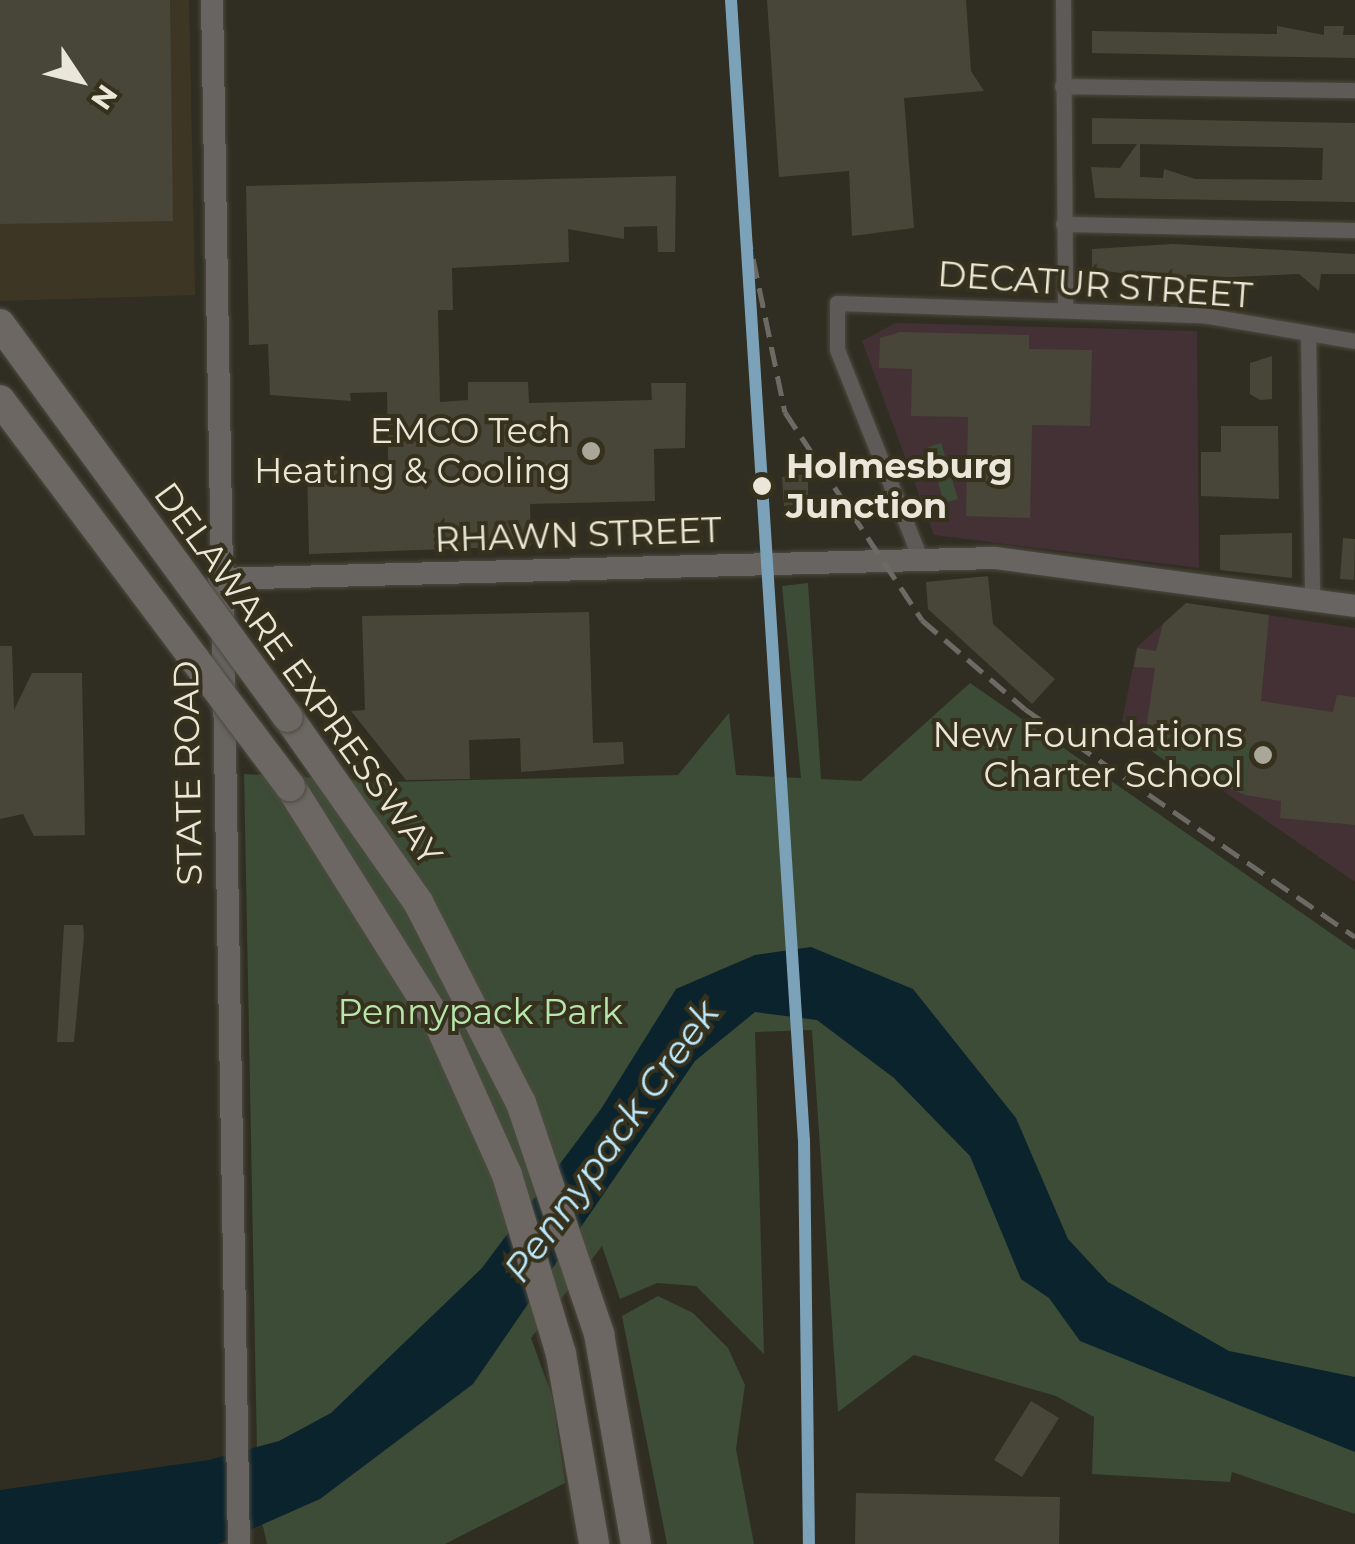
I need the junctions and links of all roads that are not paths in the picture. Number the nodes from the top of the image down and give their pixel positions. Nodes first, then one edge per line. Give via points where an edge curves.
1 (212, 0) edge
2 (1062, 0) edge
3 (1062, 86) junction
4 (1355, 90) edge
5 (1064, 224) junction
6 (1355, 230) edge
7 (1065, 307) junction
8 (0, 324) edge
9 (1308, 333) junction
10 (1355, 341) edge
11 (0, 400) edge
12 (920, 558) junction
13 (219, 579) junction
14 (1312, 600) junction
15 (1355, 606) edge
16 (240, 1544) edge
17 (594, 1544) edge
18 (636, 1544) edge

1 - 13 main road, STATE ROAD
2 - 3 street
3 - 4 street
3 - 5 street
5 - 6 street
5 - 7 street
7 - 9 street, DECATUR STREET
7 - 12 street, DECATUR STREET via 838,303 836,349
8 - 18 highway, DELAWARE EXPRESSWAY, bridge via 418,902 521,1102 612,1388
9 - 10 street, DECATUR STREET
9 - 14 street
11 - 17 highway, DELAWARE EXPRESSWAY, bridge via 290,786 385,927 491,1138 577,1428
12 - 13 main road, RHAWN STREET
12 - 14 main road, RHAWN STREET via 996,558
13 - 16 main road, STATE ROAD
14 - 15 main road, RHAWN STREET

